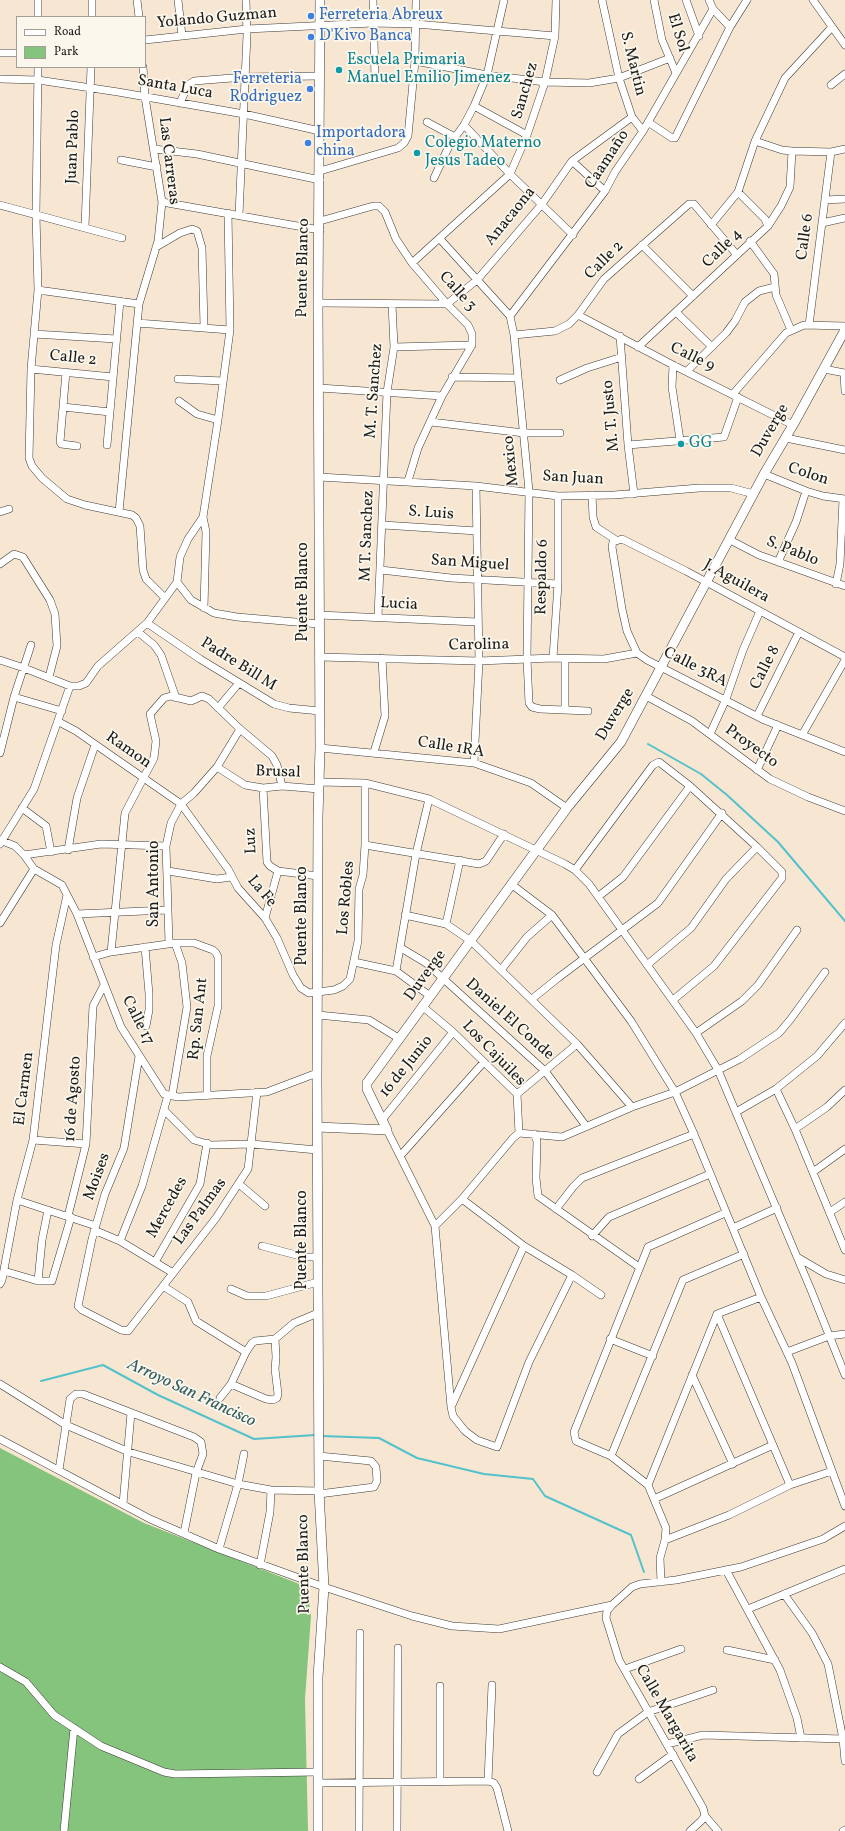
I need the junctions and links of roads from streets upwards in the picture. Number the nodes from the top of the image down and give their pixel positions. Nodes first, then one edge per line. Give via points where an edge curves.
1 (38, 0) edge
2 (92, 0) edge
3 (137, 0) edge
4 (178, 0) edge
5 (246, 0) edge
6 (320, 0) edge
7 (373, 0) edge
8 (416, 0) edge
9 (504, 0) edge
10 (556, 0) edge
11 (602, 0) edge
12 (654, 0) edge
13 (686, 0) edge
14 (709, 0) edge
15 (747, 0) edge
16 (813, 0) edge
17 (713, 8) junction
18 (38, 16) edge
19 (92, 16) edge
20 (139, 16) edge
21 (373, 23) junction
22 (416, 24) junction
23 (320, 25) junction
24 (730, 27) junction
25 (832, 27) junction
26 (247, 29) junction
27 (498, 30) junction
28 (182, 36) junction
29 (555, 36) junction
30 (698, 36) junction
31 (146, 40) edge
32 (845, 45) edge
33 (0, 53) edge
34 (16, 53) edge
35 (670, 58) junction
36 (415, 62) junction
37 (38, 68) edge
38 (91, 68) edge
39 (143, 68) edge
40 (676, 73) junction
41 (845, 74) edge
42 (487, 75) junction
43 (320, 76) junction
44 (245, 77) junction
45 (375, 78) dead end
46 (619, 78) junction
47 (0, 79) edge
48 (38, 80) junction
49 (545, 82) junction
50 (831, 85) dead end
51 (90, 89) junction
52 (145, 97) junction
53 (180, 103) junction
54 (474, 106) junction
55 (244, 114) junction
56 (632, 117) junction
57 (427, 122) dead end
58 (648, 122) junction
59 (464, 125) junction
60 (320, 131) junction
61 (643, 131) junction
62 (527, 135) junction
63 (455, 137) junction
64 (755, 141) junction
65 (154, 149) junction
66 (845, 149) edge
67 (792, 151) junction
68 (831, 152) junction
69 (121, 160) dead end
70 (572, 161) junction
71 (241, 165) junction
72 (157, 167) junction
73 (510, 174) junction
74 (320, 176) junction
75 (434, 178) dead end
76 (605, 191) junction
77 (738, 192) junction
78 (845, 198) edge
79 (825, 200) junction
80 (162, 202) junction
81 (542, 204) junction
82 (0, 205) edge
83 (228, 213) junction
84 (36, 215) junction
85 (239, 215) junction
86 (845, 218) edge
87 (822, 223) junction
88 (320, 225) junction
89 (711, 225) junction
90 (768, 226) junction
91 (85, 227) junction
92 (573, 235) junction
93 (122, 238) dead end
94 (440, 239) junction
95 (750, 241) junction
96 (642, 245) junction
97 (156, 247) junction
98 (737, 255) junction
99 (412, 263) junction
100 (478, 280) junction
101 (775, 287) junction
102 (38, 290) junction
103 (693, 296) junction
104 (120, 301) junction
105 (318, 302) junction
106 (139, 304) junction
107 (392, 304) junction
108 (447, 304) junction
109 (676, 312) junction
110 (578, 315) junction
111 (510, 316) junction
112 (137, 323) junction
113 (806, 325) junction
114 (845, 326) edge
115 (204, 327) junction
116 (230, 330) junction
117 (791, 330) junction
118 (845, 330) edge
119 (34, 334) junction
120 (514, 335) junction
121 (620, 336) junction
122 (116, 339) junction
123 (472, 345) junction
124 (394, 347) junction
125 (638, 347) junction
126 (712, 347) junction
127 (622, 358) junction
128 (673, 366) junction
129 (31, 369) junction
130 (824, 369) junction
131 (688, 371) junction
132 (66, 372) junction
133 (844, 373) edge
134 (112, 377) junction
135 (452, 377) junction
136 (518, 378) junction
137 (178, 379) dead end
138 (560, 380) dead end
139 (223, 381) junction
140 (319, 388) junction
141 (845, 391) edge
142 (387, 392) junction
143 (735, 395) junction
144 (442, 396) junction
145 (179, 401) dead end
146 (63, 407) junction
147 (110, 412) junction
148 (218, 420) junction
149 (431, 422) junction
150 (793, 425) junction
151 (560, 433) dead end
152 (524, 434) junction
153 (786, 438) junction
154 (680, 440) junction
155 (107, 445) dead end
156 (628, 445) junction
157 (77, 446) dead end
158 (845, 450) edge
159 (764, 474) junction
160 (319, 477) junction
161 (384, 480) junction
162 (408, 481) junction
163 (476, 486) junction
164 (529, 491) junction
165 (806, 491) junction
166 (634, 494) junction
167 (754, 494) junction
168 (558, 496) junction
169 (592, 496) junction
170 (844, 499) edge
171 (9, 509) dead end
172 (0, 512) edge
173 (119, 512) junction
174 (203, 517) junction
175 (383, 525) junction
176 (477, 531) junction
177 (730, 540) junction
178 (615, 541) junction
179 (778, 562) junction
180 (0, 564) edge
181 (381, 570) junction
182 (477, 578) junction
183 (177, 582) junction
184 (528, 582) junction
185 (707, 582) junction
186 (558, 584) junction
187 (836, 584) junction
188 (845, 586) edge
189 (165, 598) junction
190 (204, 608) junction
191 (760, 611) junction
192 (378, 618) junction
193 (319, 620) junction
194 (477, 622) junction
195 (147, 623) junction
196 (138, 632) junction
197 (799, 632) junction
198 (31, 645) dead end
199 (637, 653) junction
200 (320, 657) junction
201 (382, 658) junction
202 (553, 658) junction
203 (845, 658) edge
204 (527, 659) junction
205 (565, 659) junction
206 (0, 660) edge
207 (479, 661) junction
208 (660, 666) junction
209 (24, 668) junction
210 (49, 677) junction
211 (238, 683) junction
212 (70, 686) junction
213 (646, 696) junction
214 (14, 697) junction
215 (176, 698) junction
216 (726, 699) junction
217 (218, 708) junction
218 (565, 710) junction
219 (62, 711) junction
220 (320, 711) junction
221 (588, 711) dead end
222 (757, 716) junction
223 (59, 722) junction
224 (778, 725) junction
225 (240, 729) junction
226 (710, 734) junction
227 (802, 735) junction
228 (1, 743) edge
229 (95, 745) junction
230 (320, 748) junction
231 (374, 752) junction
232 (845, 752) edge
233 (0, 753) edge
234 (474, 763) junction
235 (217, 767) junction
236 (757, 770) junction
237 (142, 778) junction
238 (365, 783) junction
239 (319, 785) junction
240 (282, 786) junction
241 (690, 786) junction
242 (263, 788) junction
243 (429, 799) junction
244 (181, 804) junction
245 (22, 808) junction
246 (567, 808) junction
247 (845, 811) edge
248 (722, 813) junction
249 (504, 834) junction
250 (1, 842) edge
251 (121, 844) junction
252 (166, 846) junction
253 (365, 846) junction
254 (757, 847) junction
255 (538, 849) junction
256 (68, 850) junction
257 (51, 852) junction
258 (24, 854) junction
259 (416, 854) junction
260 (460, 860) junction
261 (34, 869) junction
262 (575, 870) junction
263 (168, 871) junction
264 (278, 871) junction
265 (318, 876) junction
266 (231, 877) junction
267 (511, 884) junction
268 (67, 894) junction
269 (599, 896) junction
270 (167, 910) junction
271 (114, 912) junction
272 (77, 914) junction
273 (405, 915) junction
274 (552, 915) junction
275 (265, 918) junction
276 (0, 923) edge
277 (446, 924) junction
278 (621, 930) junction
279 (797, 930) dead end
280 (470, 941) junction
281 (172, 943) junction
282 (145, 947) junction
283 (401, 948) junction
284 (111, 952) junction
285 (93, 957) junction
286 (584, 960) junction
287 (354, 962) junction
288 (647, 965) junction
289 (501, 970) junction
290 (396, 971) junction
291 (825, 972) dead end
292 (442, 979) junction
293 (104, 985) junction
294 (318, 992) junction
295 (430, 996) junction
296 (532, 999) junction
297 (673, 1000) junction
298 (422, 1006) junction
299 (318, 1015) junction
300 (845, 1023) edge
301 (146, 1026) dead end
302 (453, 1032) junction
303 (696, 1033) junction
304 (400, 1039) junction
305 (577, 1044) junction
306 (139, 1056) junction
307 (483, 1063) junction
308 (718, 1070) junction
309 (546, 1072) junction
310 (317, 1073) junction
311 (776, 1089) junction
312 (845, 1090) edge
313 (257, 1092) junction
314 (675, 1092) junction
315 (517, 1094) junction
316 (207, 1095) junction
317 (170, 1096) junction
318 (632, 1107) junction
319 (164, 1110) junction
320 (736, 1112) junction
321 (382, 1120) junction
322 (586, 1126) junction
323 (317, 1128) junction
324 (795, 1129) junction
325 (387, 1130) junction
326 (519, 1134) junction
327 (534, 1134) junction
328 (694, 1134) junction
329 (33, 1140) junction
330 (207, 1143) junction
331 (86, 1144) junction
332 (252, 1144) junction
333 (845, 1148) edge
334 (317, 1150) junction
335 (401, 1155) junction
336 (813, 1172) junction
337 (710, 1174) junction
338 (238, 1184) junction
339 (462, 1199) junction
340 (16, 1200) junction
341 (845, 1202) edge
342 (265, 1206) dead end
343 (777, 1208) junction
344 (556, 1209) junction
345 (48, 1210) junction
346 (830, 1212) junction
347 (725, 1213) junction
348 (69, 1217) junction
349 (435, 1226) junction
350 (95, 1228) junction
351 (733, 1228) junction
352 (592, 1236) junction
353 (120, 1241) junction
354 (262, 1246) dead end
355 (524, 1246) junction
356 (845, 1250) edge
357 (744, 1254) junction
358 (318, 1256) junction
359 (797, 1256) junction
360 (154, 1262) junction
361 (639, 1267) junction
362 (4, 1271) junction
363 (174, 1273) junction
364 (572, 1275) junction
365 (845, 1280) edge
366 (38, 1281) junction
367 (318, 1282) junction
368 (0, 1284) edge
369 (163, 1286) junction
370 (231, 1289) dead end
371 (601, 1295) dead end
372 (761, 1297) junction
373 (318, 1313) junction
374 (717, 1314) junction
375 (128, 1331) joint
376 (845, 1334) edge
377 (829, 1336) junction
378 (275, 1339) junction
379 (610, 1339) junction
380 (246, 1352) junction
381 (787, 1352) junction
382 (653, 1356) junction
383 (692, 1375) junction
384 (845, 1375) edge
385 (0, 1384) edge
386 (232, 1384) junction
387 (220, 1398) dead end
388 (451, 1407) junction
389 (132, 1413) junction
390 (66, 1425) junction
391 (0, 1439) edge
392 (774, 1445) junction
393 (129, 1452) junction
394 (244, 1454) dead end
395 (319, 1456) junction
396 (611, 1456) junction
397 (733, 1464) junction
398 (59, 1470) junction
399 (832, 1472) junction
400 (196, 1473) junction
401 (238, 1484) junction
402 (648, 1485) junction
403 (790, 1485) junction
404 (271, 1490) junction
405 (319, 1492) junction
406 (654, 1499) junction
407 (123, 1504) junction
408 (845, 1506) edge
409 (845, 1526) edge
410 (184, 1533) junction
411 (665, 1540) junction
412 (219, 1549) junction
413 (260, 1565) junction
414 (726, 1570) junction
415 (845, 1570) edge
416 (661, 1582) junction
417 (324, 1587) junction
418 (784, 1594) junction
419 (612, 1605) junction
420 (748, 1609) junction
421 (360, 1633) dead end
422 (398, 1648) dead end
423 (682, 1649) dead end
424 (727, 1650) dead end
425 (775, 1660) junction
426 (0, 1667) edge
427 (625, 1669) junction
428 (492, 1685) dead end
429 (440, 1686) dead end
430 (713, 1690) dead end
431 (648, 1712) junction
432 (74, 1728) junction
433 (800, 1738) junction
434 (843, 1739) junction
435 (667, 1744) junction
436 (673, 1754) junction
437 (845, 1761) edge
438 (318, 1772) junction
439 (597, 1772) dead end
440 (639, 1779) dead end
441 (488, 1781) junction
442 (440, 1782) junction
443 (318, 1783) junction
444 (360, 1783) junction
445 (397, 1783) junction
446 (705, 1816) junction
447 (64, 1831) edge
448 (318, 1831) edge
449 (359, 1831) edge
450 (397, 1831) edge
451 (508, 1831) edge
452 (690, 1831) edge
453 (718, 1831) edge

1 - 18 street
2 - 19 street
3 - 20 street
4 - 28 street
5 - 26 street
6 - 23 street, Puente Blanco
7 - 21 street
8 - 22 street
9 - 27 street
10 - 29 street, Sanchez
11 - 46 street, S. Martin
12 - 35 street, El Sol via 661,34
13 - 30 street
14 - 17 street
15 - 24 street
16 - 25 street
17 - 24 street
17 - 30 street, Caamaño
21 - 22 street, Yolando Guzman
21 - 23 street, Yolando Guzman
21 - 45 street
22 - 27 street, Yolando Guzman
22 - 36 street
23 - 26 street, Yolando Guzman
23 - 43 street, Puente Blanco
24 - 58 street via 675,138
25 - 32 street
25 - 64 street via 785,78
26 - 28 street, Yolando Guzman
26 - 44 street
27 - 29 street, Yolando Guzman
27 - 42 street
28 - 31 street, Yolando Guzman
29 - 49 street, Sanchez
30 - 40 street, Caamaño
33 - 34 street
35 - 40 street, El Sol
35 - 46 street
36 - 42 street
36 - 74 street via 408,136 404,143 398,148
37 - 48 street
38 - 51 street, Juan Pablo
39 - 52 street, Las Carreras
40 - 58 street, Caamaño
41 - 50 street
42 - 49 street
42 - 54 street
43 - 44 street
43 - 60 street, Puente Blanco
44 - 53 street via 194,81 188,85
44 - 55 street
46 - 49 street via 589,83
46 - 56 street, S. Martin
47 - 48 street, Santa Luca
48 - 51 street, Santa Luca
48 - 84 street
49 - 62 street, Sanchez
51 - 52 street, Santa Luca
51 - 91 street, Juan Pablo
52 - 53 street, Santa Luca
52 - 65 street, Las Carreras
53 - 55 street, Santa Luca
54 - 59 street
54 - 62 street
55 - 60 street, Santa Luca
55 - 71 street
56 - 61 street, S. Martin
56 - 70 street, Anacaona
57 - 63 street
58 - 61 street, Caamaño
59 - 63 street
59 - 73 street
60 - 74 street, Puente Blanco
61 - 76 street, Caamaño
62 - 73 street, Sanchez
63 - 75 street
64 - 67 street
64 - 77 street
65 - 71 street via 198,154
65 - 72 street, Las Carreras
66 - 68 street
67 - 68 street
67 - 90 street, Calle 4 via 790,187
68 - 79 street, Calle 6
69 - 72 street
70 - 76 street
70 - 81 street, Anacaona
71 - 74 street
71 - 85 street
72 - 80 street, Las Carreras
73 - 81 street
73 - 94 street, Sanchez
74 - 88 street, Puente Blanco
76 - 92 street, Caamaño
77 - 89 street
77 - 90 street via 765,219
78 - 79 street
79 - 87 street, Calle 6
80 - 83 street
80 - 97 street, Las Carreras
81 - 92 street
81 - 100 street, Anacaona
82 - 84 street
83 - 85 street
83 - 116 street
84 - 91 street
84 - 102 street
85 - 88 street
86 - 87 street
87 - 113 street, Calle 6
88 - 99 street, Calle 3 via 379,206 385,212 396,239
88 - 105 street, Puente Blanco
89 - 96 street, Calle 2 via 691,203
89 - 98 street
90 - 95 street, Calle 4
91 - 93 street
92 - 111 street, Caamaño
94 - 99 street, Sanchez
94 - 100 street, Mexico
95 - 98 street, Calle 4
95 - 101 street via 774,274
96 - 103 street
96 - 110 street, Calle 2 via 604,279
97 - 106 street, Las Carreras
97 - 115 street via 180,233 192,229 197,231 202,248
98 - 103 street, Calle 4
99 - 108 street, Calle 3
100 - 108 street, Anacaona
100 - 111 street, Mexico
101 - 117 street
101 - 126 street via 760,292 745,302 735,321
102 - 104 street
102 - 119 street
103 - 109 street, Calle 4
104 - 106 street
104 - 122 street
105 - 107 street
105 - 140 street, Puente Blanco
106 - 112 street, Las Carreras
107 - 108 street
107 - 124 street, M. T. Sanchez
108 - 123 street, Calle 3 via 468,325 472,334
109 - 125 street, Calle 4
109 - 126 street
110 - 120 street, Calle 2 via 569,324 555,331
110 - 121 street, Calle 9
111 - 120 street, Mexico
112 - 115 street
112 - 173 street, Las Carreras
113 - 114 street
113 - 117 street
115 - 116 street
116 - 139 street
117 - 143 street via 778,340
118 - 130 street, Duverge
119 - 122 street
119 - 129 street
120 - 136 street, Mexico
121 - 125 street, Calle 9
121 - 127 street, M. T. Justo
122 - 134 street
123 - 124 street
123 - 135 street
124 - 142 street, M. T. Sanchez
125 - 128 street, Calle 9
126 - 131 street
127 - 138 street via 587,368
127 - 156 street, M. T. Justo
128 - 131 street, Calle 9
128 - 154 street via 672,387
129 - 132 street, Calle 2
129 - 173 street via 29,458 32,466 67,499
130 - 133 street
130 - 150 street, Duverge
131 - 143 street, Calle 9
132 - 134 street, Calle 2
132 - 146 street
133 - 141 street
134 - 147 street
135 - 136 street
135 - 144 street
136 - 152 street, Mexico
137 - 139 street
139 - 148 street
140 - 142 street
140 - 160 street, Puente Blanco
142 - 144 street
142 - 161 street, M. T. Sanchez
143 - 150 street, Calle 9
143 - 154 street via 724,437
144 - 149 street
145 - 148 street via 197,414
146 - 147 street
146 - 157 street via 60,444
147 - 155 street
148 - 174 street
149 - 152 street
149 - 162 street via 418,448
150 - 153 street, Duverge
151 - 152 street
152 - 164 street, Mexico
153 - 158 street
153 - 159 street, Duverge
154 - 156 street
156 - 166 street, M. T. Justo
159 - 165 street, Colon
159 - 167 street, Duverge
160 - 161 street, San Juan
160 - 193 street, Puente Blanco
161 - 162 street, San Juan
161 - 175 street, M T. Sanchez
162 - 163 street, San Juan
163 - 164 street, San Juan
163 - 176 street
164 - 168 street, San Juan
164 - 184 street, Mexico
165 - 170 street, Colon
165 - 179 street via 796,522
166 - 167 street, San Juan via 731,488
166 - 169 street, San Juan
167 - 177 street, Duverge
168 - 169 street, San Juan
168 - 186 street, Respaldo 6
169 - 178 street, J. Aguilera via 596,527
170 - 187 street via 840,564
171 - 172 street
173 - 189 street via 136,518 140,526 146,579
174 - 183 street via 188,539 180,557
174 - 190 street via 206,532
175 - 176 street, S. Luis
175 - 181 street, M T. Sanchez
176 - 182 street
177 - 179 street, S. Pablo
177 - 185 street, Duverge
178 - 185 street, J. Aguilera via 622,539
178 - 199 street, Calle 3RA via 612,547 622,608 627,631
179 - 187 street, S. Pablo
180 - 210 street via 14,554 23,557 50,600 55,614 57,646
181 - 182 street, San Miguel via 451,578
181 - 192 street, M T. Sanchez
182 - 184 street, San Miguel
182 - 194 street
183 - 189 street
183 - 190 street, Lucia via 191,600
184 - 186 street, San Miguel
184 - 204 street, Mexico
185 - 191 street, J. Aguilera
185 - 208 street, Duverge
186 - 202 street, Respaldo 6
187 - 188 street, S. Pablo
189 - 195 street
190 - 193 street, Lucia via 214,613 237,617
191 - 197 street, J. Aguilera
191 - 216 street
192 - 193 street, Lucia
192 - 194 street, Lucia
193 - 200 street, Puente Blanco
194 - 207 street
195 - 196 street
195 - 211 street, Padre Bill M
196 - 212 street via 98,666 86,683
196 - 215 street via 154,645 161,655
197 - 203 street, J. Aguilera
197 - 222 street, Calle 8
198 - 209 street
199 - 205 street, Carolina via 604,659
199 - 208 street, Calle 3RA
200 - 201 street, Carolina
200 - 220 street, Puente Blanco
201 - 207 street, Carolina
201 - 231 street via 385,716
202 - 204 street, Carolina
202 - 205 street, Carolina
203 - 227 street
204 - 207 street, Carolina
204 - 218 street, Mexico via 529,703 532,707
205 - 218 street
206 - 209 street
207 - 234 street
208 - 213 street, Duverge
208 - 216 street, Calle 3RA
209 - 210 street
209 - 214 street
210 - 212 street
211 - 217 street
211 - 220 street, Padre Bill M via 274,704
212 - 219 street
213 - 226 street, Proyecto
213 - 246 street, Duverge via 621,742
214 - 219 street
214 - 228 street
215 - 217 street via 191,701 202,696
215 - 237 street via 164,698 150,714 156,746 150,768
216 - 222 street, Calle 3RA
216 - 226 street
217 - 225 street
218 - 221 street
219 - 223 street
220 - 230 street, Puente Blanco
222 - 224 street, Calle 3RA
223 - 229 street, Ramon
223 - 245 street via 34,789
224 - 227 street, Calle 3RA
224 - 236 street
225 - 235 street
225 - 240 street via 272,756 278,765
226 - 236 street, Proyecto
227 - 232 street, Calle 3RA
228 - 233 street
229 - 237 street, Ramon
229 - 256 street via 77,798
230 - 231 street, Calle 1RA
230 - 239 street, Puente Blanco
231 - 234 street, Calle 1RA
234 - 246 street, Calle 1RA via 532,783
235 - 242 street, Brusal via 245,785
235 - 244 street
236 - 247 street, Proyecto via 792,790
237 - 244 street, Ramon
237 - 251 street via 126,813
238 - 239 street, Brusal
238 - 243 street, Brusal
238 - 253 street, Los Robles
239 - 240 street, Brusal
239 - 265 street, Puente Blanco
240 - 242 street, Brusal
241 - 248 street
241 - 262 street via 659,762 656,763
241 - 269 street via 623,877
242 - 264 street, Luz via 267,862
243 - 249 street, Brusal
243 - 259 street
244 - 252 street, San Antonio via 171,823
244 - 266 street, La Fe
245 - 250 street
245 - 257 street via 46,826
246 - 255 street, Duverge
248 - 254 street
248 - 278 street via 658,903
249 - 255 street, Brusal
249 - 260 street via 483,864
250 - 258 street, Calle 17 via 15,846
251 - 252 street
251 - 256 street via 102,844
251 - 271 street
252 - 263 street, San Antonio
253 - 259 street
253 - 287 street, Los Robles
254 - 288 street via 726,879 691,928
254 - 297 street via 782,872 782,878 714,966
255 - 262 street, Brusal
255 - 267 street, Duverge
256 - 257 street
257 - 258 street
258 - 261 street, Calle 17
259 - 260 street
259 - 273 street
260 - 277 street
261 - 268 street, Calle 17 via 62,885
261 - 276 street
262 - 269 street, Brusal
263 - 266 street via 217,879
263 - 270 street, San Antonio
264 - 265 street, Luz
264 - 275 street
265 - 294 street, Puente Blanco
266 - 275 street, La Fe
267 - 274 street
267 - 280 street, Duverge
268 - 272 street, Calle 17
268 - 329 street, El Carmen via 56,945
269 - 278 street, Brusal
270 - 271 street
270 - 281 street, San Antonio
271 - 272 street
271 - 284 street
272 - 285 street, Calle 17
273 - 277 street
273 - 283 street
274 - 286 street
274 - 289 street via 527,937
275 - 294 street, La Fe via 301,988 309,993
277 - 280 street
278 - 286 street
278 - 288 street, Brusal
279 - 303 street via 758,985 742,1001
280 - 289 street
280 - 292 street, Duverge
281 - 282 street, Rp. San Ant
281 - 316 street, Rp. San Ant via 194,943 213,950 218,957 218,1006 207,1056
281 - 317 street, San Antonio via 182,963 187,1007
282 - 284 street, Rp. San Ant
282 - 301 street via 149,994
283 - 290 street
283 - 292 street, Daniel El Conde via 414,954
284 - 285 street, Rp. San Ant
285 - 293 street, Calle 17
286 - 296 street
286 - 314 street via 631,1022
287 - 290 street
287 - 294 street, Los Robles via 350,979 343,986
288 - 297 street, Brusal
289 - 296 street
290 - 295 street
291 - 308 street via 778,1033 740,1059
292 - 295 street, Duverge
292 - 309 street, Daniel El Conde
293 - 306 street, Calle 17 via 121,1027
293 - 331 street, 16 de Agosto via 93,1006
294 - 299 street, Puente Blanco
295 - 298 street, Duverge
296 - 305 street
297 - 303 street, Brusal
298 - 302 street, Los Cajuiles
298 - 304 street, Duverge
299 - 304 street via 369,1020
299 - 310 street, Puente Blanco
300 - 311 street via 817,1056
302 - 307 street, Los Cajuiles
302 - 321 street, 16 de Junio
303 - 308 street, Brusal
304 - 321 street, Duverge via 367,1082
305 - 309 street
305 - 318 street
306 - 317 street, Calle 17 via 157,1085 164,1094
306 - 350 street, Moises via 124,1148 105,1194
307 - 315 street, Los Cajuiles
307 - 335 street
308 - 314 street
308 - 320 street, Brusal
309 - 315 street
309 - 322 street, Daniel El Conde
310 - 313 street via 267,1092
310 - 323 street, Puente Blanco
311 - 320 street
311 - 324 street
312 - 324 street via 827,1107
313 - 316 street
313 - 332 street, Las Palmas
314 - 318 street
314 - 328 street
315 - 326 street, Los Cajuiles
316 - 317 street
317 - 319 street, San Antonio
318 - 322 street via 611,1118
319 - 330 street via 194,1140
319 - 353 street, San Antonio via 142,1186
320 - 343 street, Brusal
321 - 325 street
322 - 327 street via 562,1137
323 - 325 street
323 - 334 street, Puente Blanco
324 - 336 street
325 - 335 street
326 - 327 street
326 - 339 street
327 - 344 street via 537,1141 538,1196
328 - 337 street
328 - 344 street via 582,1178
329 - 331 street
329 - 340 street, El Carmen
330 - 332 street
330 - 360 street, Mercedes via 200,1184
331 - 348 street, 16 de Agosto
332 - 334 street
332 - 338 street, Las Palmas via 248,1169
333 - 336 street
334 - 358 street, Puente Blanco
335 - 349 street
336 - 346 street
337 - 347 street
337 - 352 street via 609,1217
338 - 342 street
338 - 363 street, Las Palmas
339 - 349 street
339 - 355 street
340 - 345 street
340 - 362 street, El Carmen
341 - 346 street
343 - 351 street
343 - 359 street, Brusal
344 - 352 street
345 - 348 street
345 - 366 street
346 - 356 street
347 - 351 street
347 - 361 street via 648,1247
348 - 350 street
348 - 366 street, 16 de Agosto via 54,1280
349 - 388 street
350 - 353 street
350 - 375 street, Moises via 78,1306 121,1330
351 - 357 street
352 - 361 street
353 - 360 street
354 - 358 street via 304,1257
355 - 364 street
355 - 388 street
357 - 372 street
357 - 382 street via 683,1280
358 - 367 street, Puente Blanco
359 - 365 street via 826,1274
359 - 377 street, Brusal
360 - 363 street
361 - 379 street
362 - 366 street
362 - 368 street, El Carmen
363 - 369 street, Las Palmas
364 - 371 street
364 - 388 street via 529,1362 497,1447 477,1440 465,1431 453,1416
367 - 370 street via 266,1296 247,1296
367 - 373 street, Puente Blanco
369 - 375 street, Las Palmas
369 - 380 street via 188,1302 196,1321
372 - 374 street
372 - 381 street
373 - 378 street via 294,1323
373 - 395 street, Puente Blanco
374 - 383 street
374 - 392 street
376 - 377 street
377 - 381 street
377 - 384 street, Brusal
378 - 380 street via 255,1341
378 - 386 street via 277,1398 266,1399
379 - 382 street
379 - 396 street via 574,1432 576,1441
380 - 386 street
381 - 399 street
382 - 396 street
383 - 397 street
383 - 402 street
385 - 390 street
386 - 387 street
389 - 390 street via 83,1394 76,1394 70,1399
389 - 393 street
389 - 400 street via 201,1442 203,1454
390 - 393 street
390 - 398 street
391 - 398 street
392 - 397 street
392 - 403 street
393 - 400 street
393 - 407 street
394 - 401 street
395 - 405 street, Puente Blanco
395 - 405 street via 371,1461 376,1467 377,1481 374,1487
396 - 402 street
397 - 406 street
398 - 407 street
399 - 403 street
399 - 408 street
400 - 401 street
400 - 410 street
401 - 404 street
401 - 412 street
402 - 406 street
403 - 411 street via 729,1515
404 - 405 street
404 - 413 street via 270,1512
405 - 417 street, Puente Blanco
406 - 411 street via 666,1528
407 - 410 street
409 - 414 street via 823,1539
410 - 412 street
411 - 416 street via 660,1558
412 - 413 street
413 - 417 street
414 - 416 street
414 - 420 street
415 - 418 street
416 - 419 street via 648,1582 632,1587
417 - 419 street via 412,1616 452,1626 499,1629
417 - 438 street, Puente Blanco via 318,1677
418 - 420 street
418 - 434 street via 812,1633 828,1664
419 - 427 street, Calle Margarita via 607,1611 606,1618 619,1660
420 - 425 street
421 - 444 street
422 - 445 street
423 - 427 street
424 - 425 street
425 - 433 street via 797,1718
426 - 432 street via 26,1682 54,1715
427 - 431 street, Calle Margarita
428 - 441 street
429 - 442 street
430 - 431 street
431 - 435 street, Calle Margarita
431 - 439 street via 618,1734
432 - 438 street via 101,1746 164,1772 175,1774
432 - 447 street
433 - 434 street
433 - 435 street via 703,1735
434 - 437 street
435 - 436 street, Calle Margarita
436 - 440 street
436 - 446 street, Calle Margarita
438 - 443 street, Puente Blanco
441 - 442 street
441 - 451 street via 494,1783 497,1788
442 - 445 street
443 - 444 street
443 - 448 street, Puente Blanco
444 - 445 street
444 - 449 street
445 - 450 street
446 - 452 street
446 - 453 street, Calle Margarita

